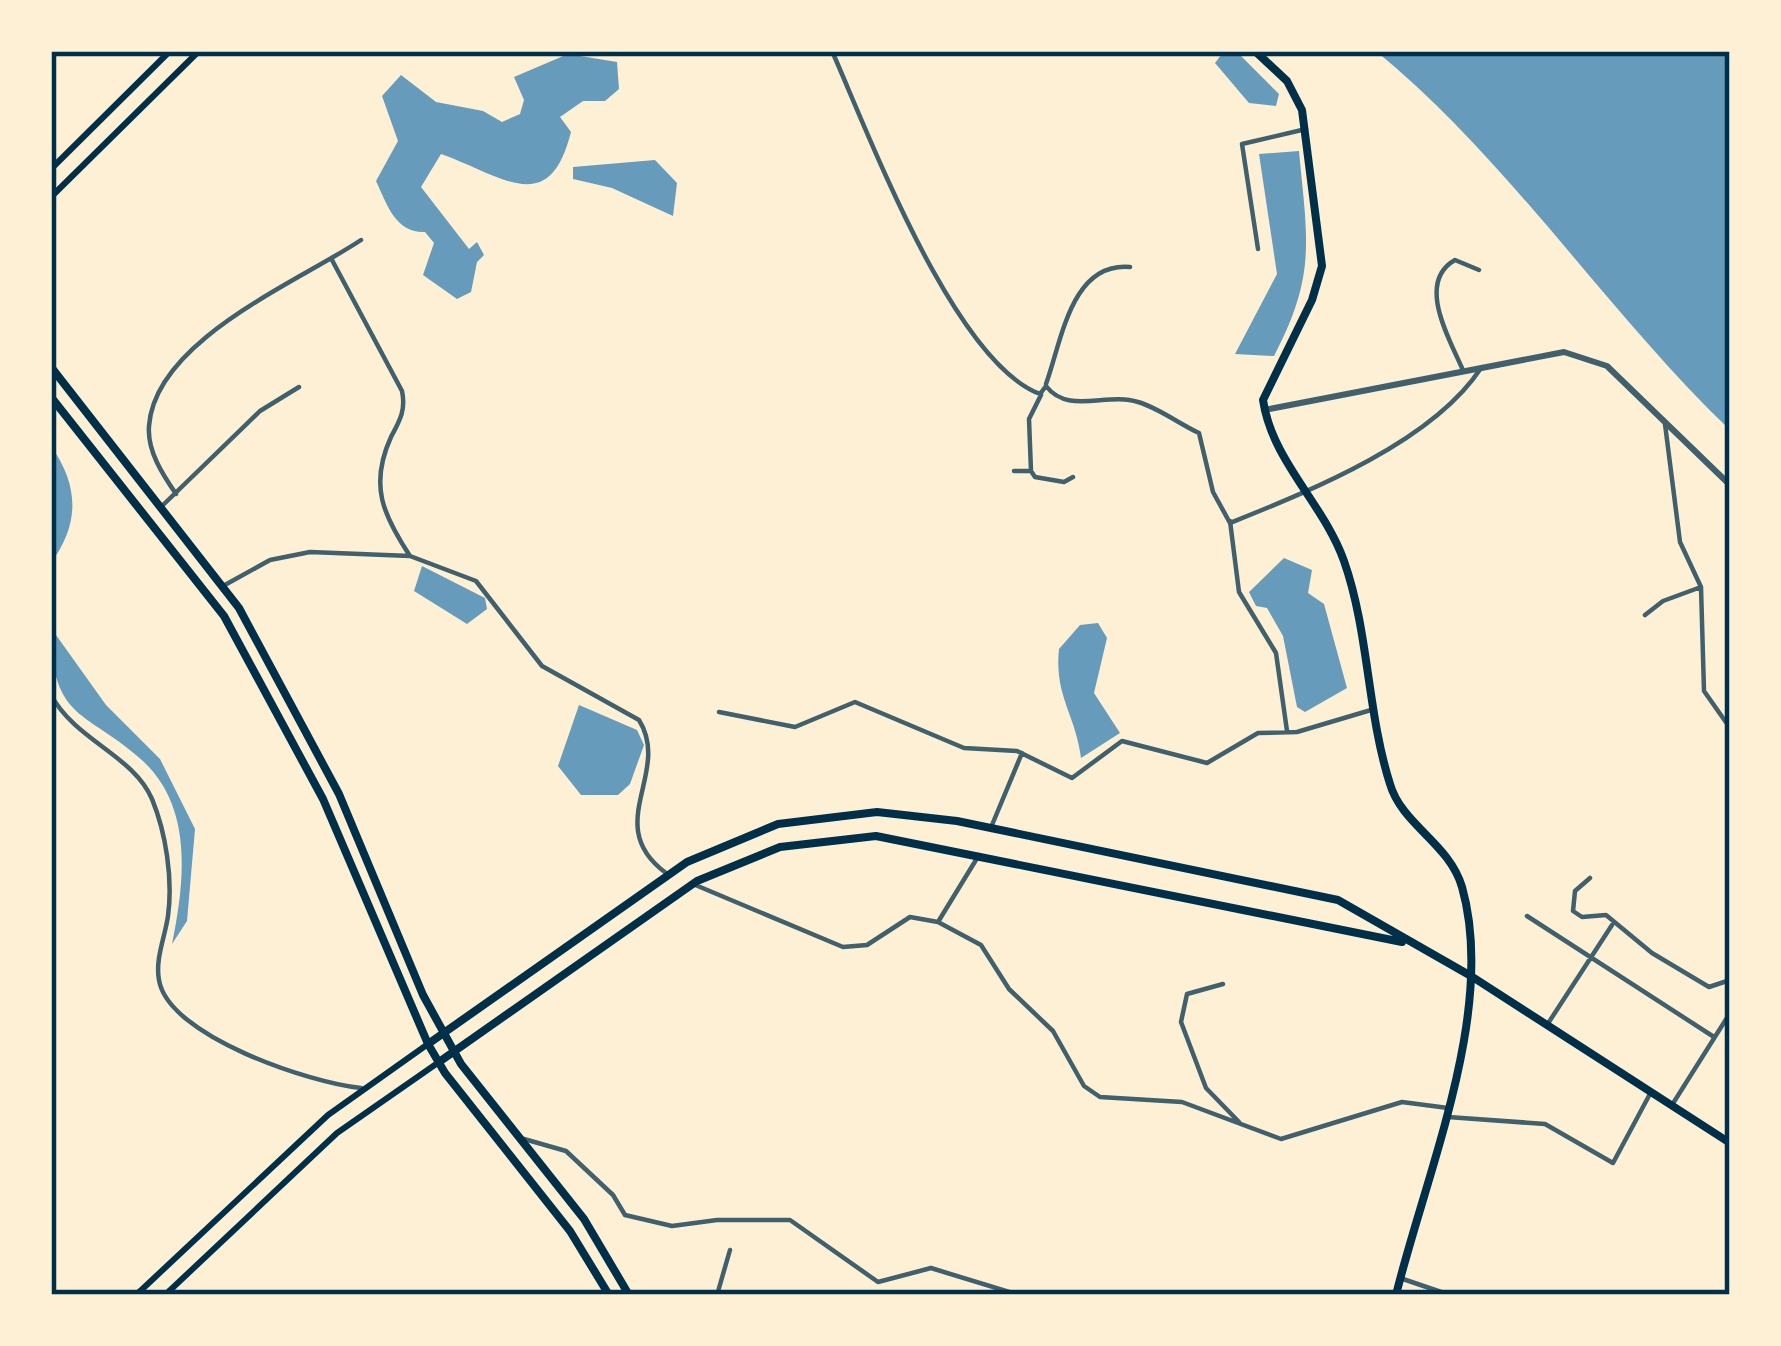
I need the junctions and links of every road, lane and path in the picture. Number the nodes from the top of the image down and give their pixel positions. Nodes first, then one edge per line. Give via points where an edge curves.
1 (170, 51) edge
2 (199, 51) edge
3 (832, 51) edge
4 (1256, 51) edge
5 (1306, 129) junction
6 (51, 169) edge
7 (51, 197) edge
8 (361, 240) dead end
9 (1258, 249) dead end
10 (332, 260) junction
11 (1130, 267) dead end
12 (1479, 270) dead end
13 (1483, 365) junction
14 (51, 367) edge
15 (1462, 368) junction
16 (299, 386) dead end
17 (1046, 386) junction
18 (51, 397) edge
19 (1264, 410) junction
20 (1664, 422) junction
21 (1031, 471) junction
22 (1014, 472) dead end
23 (1072, 477) dead end
24 (1730, 485) edge
25 (176, 494) junction
26 (1306, 495) junction
27 (162, 506) junction
28 (1230, 521) junction
29 (410, 556) junction
30 (223, 586) junction
31 (1701, 587) junction
32 (1645, 615) dead end
33 (51, 695) edge
34 (1371, 710) junction
35 (719, 712) dead end
36 (1730, 728) edge
37 (1287, 733) junction
38 (1022, 753) junction
39 (990, 829) junction
40 (980, 855) junction
41 (669, 875) junction
42 (1590, 878) dead end
43 (693, 884) junction
44 (1527, 916) dead end
45 (938, 922) junction
46 (1612, 925) junction
47 (1409, 944) junction
48 (1591, 958) junction
49 (1471, 976) junction
50 (1730, 980) edge
51 (1223, 984) dead end
52 (1730, 1013) edge
53 (1547, 1025) junction
54 (445, 1033) junction
55 (1714, 1037) junction
56 (428, 1044) junction
57 (453, 1050) junction
58 (439, 1063) junction
59 (365, 1089) junction
60 (1651, 1092) junction
61 (1672, 1105) junction
62 (1447, 1112) junction
63 (1242, 1126) junction
64 (524, 1139) junction
65 (1730, 1143) edge
66 (730, 1250) dead end
67 (1400, 1278) junction
68 (624, 1292) edge
69 (136, 1295) edge
70 (166, 1295) edge
71 (609, 1295) edge
72 (717, 1295) edge
73 (1019, 1295) edge
74 (1396, 1295) edge
75 (1450, 1295) edge

1 - 6 main road
2 - 7 main road
3 - 17 street via 951,304 1012,382 1040,394
4 - 5 main road via 1294,90
5 - 9 street via 1243,144
5 - 19 main road via 1322,266
8 - 10 street
10 - 25 street via 186,350 148,427 157,465
10 - 29 street via 402,391 404,410 378,490
11 - 17 street via 1103,269 1084,283
12 - 15 street via 1455,260 1436,284
13 - 15 street
13 - 20 street via 1564,352 1588,358 1607,366
13 - 26 street via 1430,419
14 - 27 main road
15 - 19 street
16 - 25 street via 260,411
17 - 21 street via 1029,419
17 - 28 street via 1054,398 1075,402 1142,403 1199,433 1213,492
18 - 56 main road via 224,616 323,800
19 - 26 main road
20 - 24 street
20 - 31 street via 1680,542
21 - 22 street
21 - 23 street via 1064,482
25 - 27 street
26 - 28 street
26 - 34 main road via 1346,566
27 - 30 main road
28 - 37 street via 1239,592 1276,653
29 - 30 street via 310,553 270,560
29 - 41 street via 476,581 551,674 640,720 650,750 637,828 649,858
30 - 54 main road via 289,693
31 - 32 street
31 - 36 street via 1704,691
33 - 59 street via 70,725 131,770 151,797 170,883 159,981 172,1008 254,1056
34 - 37 street
34 - 49 main road via 1396,798 1456,869
35 - 38 street via 795,727 855,702 964,748
37 - 38 street via 1258,733 1201,764 1126,740 1072,778
38 - 39 street
39 - 41 main road via 877,812 778,824
39 - 47 main road via 1339,900
40 - 43 main road via 876,836 780,847
40 - 45 street
40 - 47 main road
41 - 54 main road
42 - 46 street via 1570,901 1574,911 1606,915
43 - 45 street via 843,947 867,945 907,917
43 - 57 main road
44 - 48 street
45 - 63 street via 987,950 1009,989 1058,1036 1094,1095 1181,1102
46 - 48 street
46 - 50 street via 1693,980 1709,987
47 - 49 main road
48 - 53 street
48 - 55 street
49 - 53 main road
49 - 62 main road via 1468,1029
51 - 63 street via 1190,991 1181,1022 1213,1101
52 - 55 street
53 - 60 main road
54 - 56 main road
54 - 57 main road
55 - 61 street
56 - 58 main road
56 - 59 main road
57 - 58 main road
57 - 64 main road
58 - 70 main road via 337,1133
58 - 71 main road via 570,1231
59 - 69 main road via 328,1114
60 - 61 main road
60 - 62 street via 1613,1163 1546,1124
61 - 65 main road
62 - 63 street via 1402,1102 1290,1139
62 - 67 main road
64 - 68 main road via 584,1219
64 - 73 street via 566,1151 625,1215 646,1222 781,1218 878,1282 931,1268
66 - 72 street
67 - 74 main road
67 - 75 street

